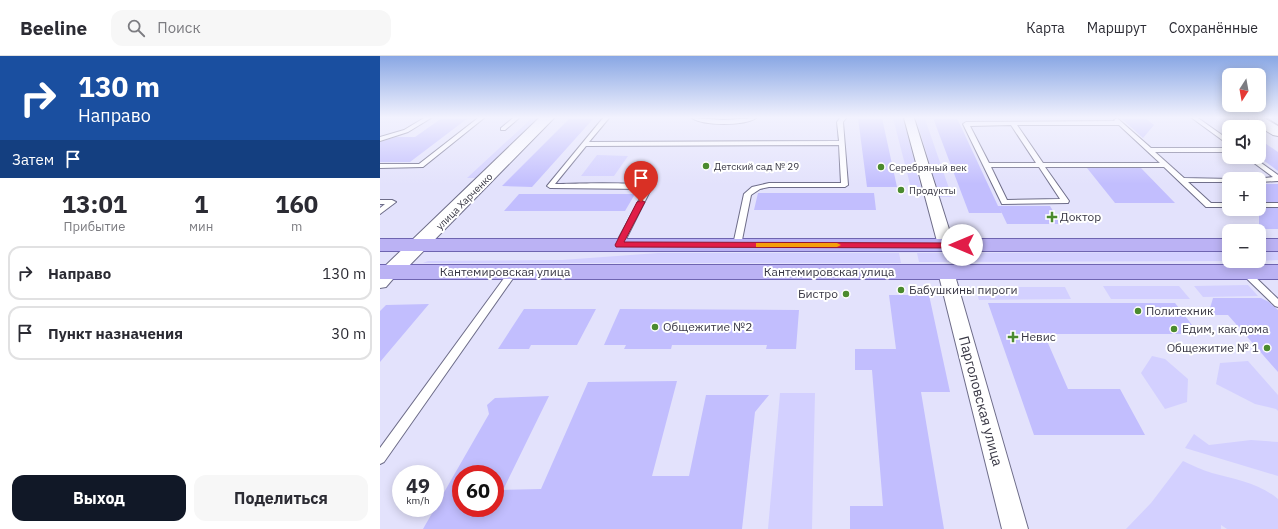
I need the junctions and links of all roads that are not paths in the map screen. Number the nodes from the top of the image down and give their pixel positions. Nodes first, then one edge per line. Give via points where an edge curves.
1 (453, 140) edge
2 (525, 140) edge
3 (588, 140) edge
4 (915, 140) edge
5 (974, 140) edge
6 (1024, 140) edge
7 (1138, 140) edge
8 (841, 143) joint
9 (585, 144) junction
10 (1149, 150) junction
11 (1222, 150) edge
12 (1258, 164) edge
13 (986, 165) junction
14 (1040, 165) junction
15 (1165, 165) junction
16 (380, 166) edge
17 (1278, 179) edge
18 (1182, 180) junction
19 (1222, 180) edge
20 (1266, 180) edge
21 (380, 202) edge
22 (1222, 205) edge
23 (1266, 205) edge
24 (1278, 205) edge
25 (380, 212) edge
26 (380, 245) edge
27 (419, 245) junction
28 (619, 245) junction
29 (737, 245) junction
30 (946, 245) junction
31 (1222, 245) edge
32 (1266, 245) edge
33 (1278, 245) edge
34 (513, 272) junction
35 (946, 272) junction
36 (1246, 272) junction
37 (1278, 272) edge
38 (384, 276) edge
39 (1278, 304) edge
40 (380, 458) edge
41 (1015, 529) edge

1 - 16 lane via 421,166
2 - 27 street, улица Харченко
3 - 9 lane
4 - 30 street
5 - 13 lane
6 - 14 lane
7 - 10 lane
8 - 9 lane
8 - 29 lane via 845,185 769,185 753,189 748,194
9 - 28 lane via 550,186 649,187
10 - 11 lane
10 - 15 lane
12 - 17 lane
13 - 14 lane
13 - 14 lane via 1005,202 1065,201
14 - 15 lane
15 - 18 lane
17 - 20 lane
18 - 19 lane
18 - 22 lane via 1209,205
21 - 25 lane via 392,202
23 - 24 lane
26 - 27 main road
27 - 28 main road
27 - 38 street, улица Харченко
28 - 29 main road
29 - 30 main road
30 - 31 main road
32 - 33 main road
34 - 35 main road, Кантемировская улица
34 - 38 main road, Кантемировская улица
34 - 40 lane
35 - 36 main road, Кантемировская улица
35 - 41 street, Парголовская улица
36 - 37 main road, Кантемировская улица
36 - 39 lane

